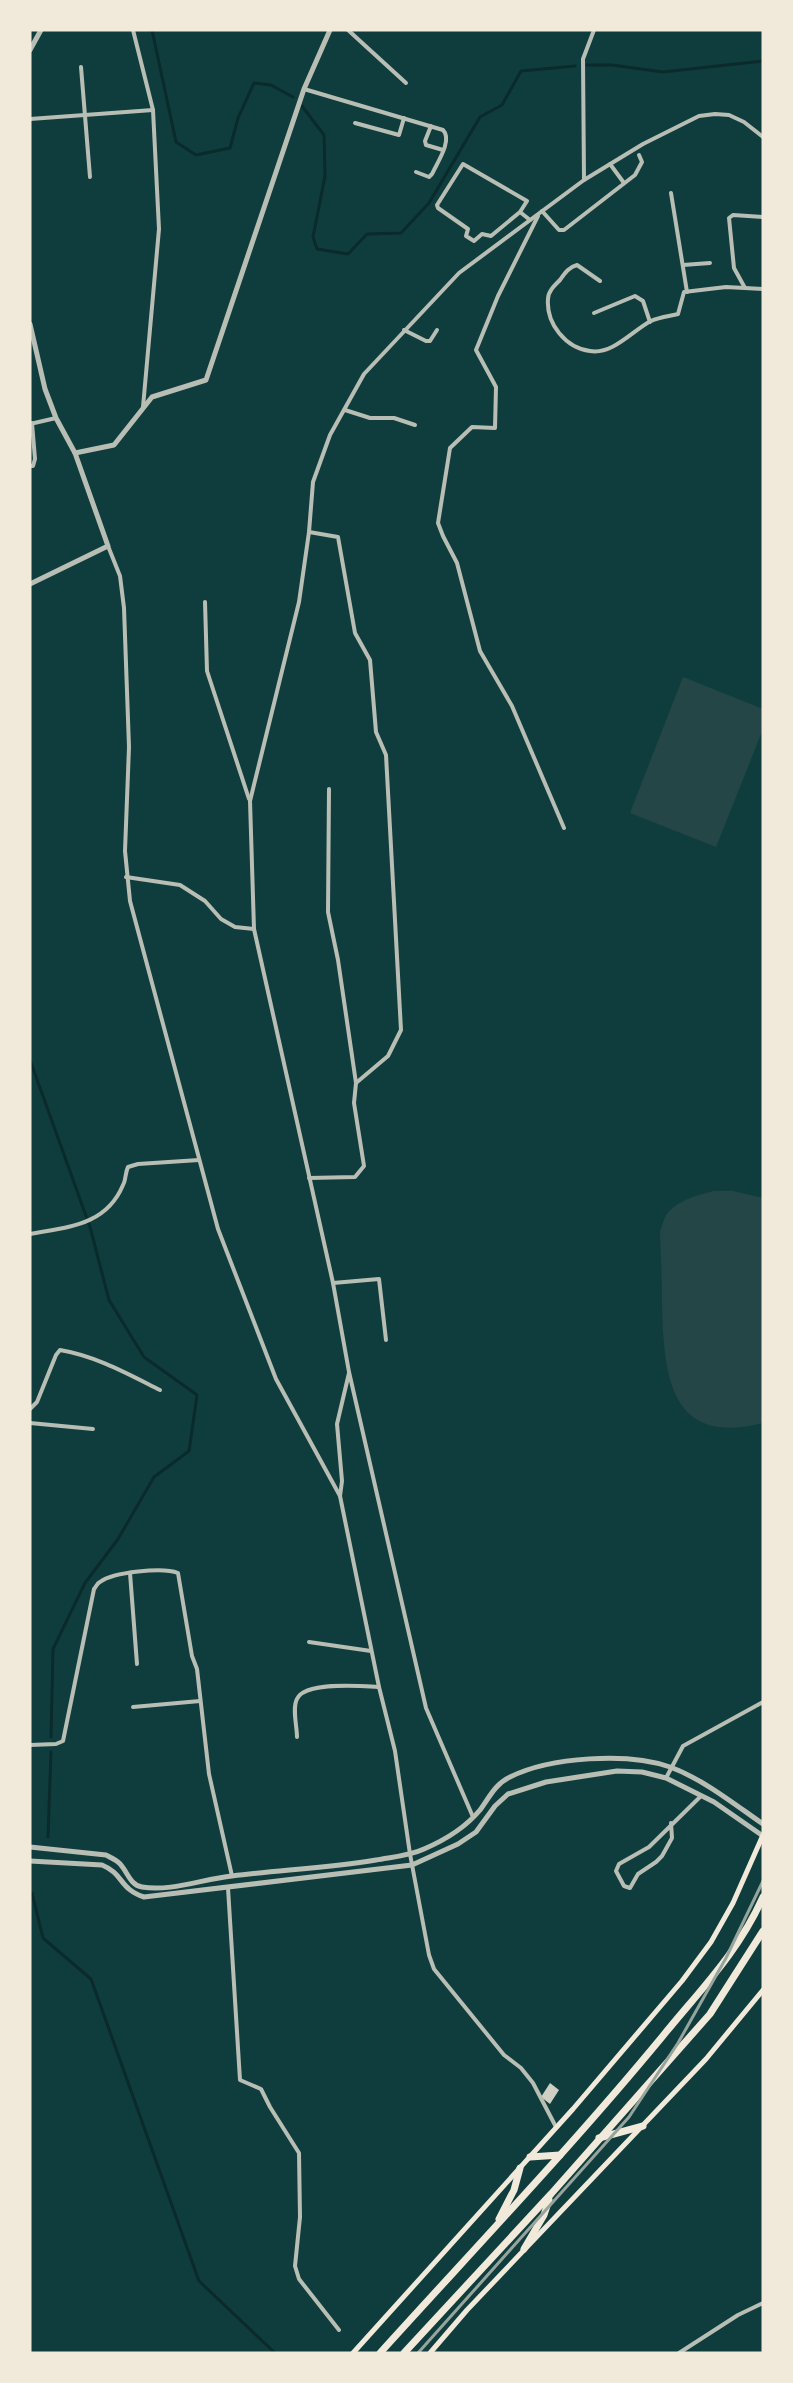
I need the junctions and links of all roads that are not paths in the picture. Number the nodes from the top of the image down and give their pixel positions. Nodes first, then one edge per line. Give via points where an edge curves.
1 (41, 30) edge
2 (133, 30) edge
3 (330, 30) edge
4 (348, 30) edge
5 (594, 30) edge
6 (30, 50) edge
7 (81, 68) dead end
8 (406, 83) dead end
9 (304, 89) junction
10 (153, 110) junction
11 (86, 114) junction
12 (404, 118) junction
13 (30, 119) edge
14 (355, 123) dead end
15 (431, 126) junction
16 (763, 137) edge
17 (442, 150) junction
18 (639, 155) dead end
19 (610, 164) junction
20 (416, 172) dead end
21 (90, 177) dead end
22 (584, 180) junction
23 (624, 183) junction
24 (671, 193) dead end
25 (520, 212) junction
26 (541, 212) junction
27 (763, 217) edge
28 (530, 220) junction
29 (498, 231) junction
30 (506, 239) junction
31 (710, 263) dead end
32 (683, 265) junction
33 (600, 281) dead end
34 (745, 288) junction
35 (763, 289) edge
36 (687, 292) junction
37 (594, 313) dead end
38 (650, 322) junction
39 (30, 324) edge
40 (404, 330) junction
41 (437, 330) dead end
42 (143, 409) junction
43 (345, 410) junction
44 (56, 418) junction
45 (31, 424) edge
46 (415, 426) dead end
47 (75, 453) junction
48 (30, 466) edge
49 (309, 532) junction
50 (108, 546) junction
51 (30, 584) edge
52 (205, 602) dead end
53 (328, 789) dead end
54 (250, 801) junction
55 (564, 828) dead end
56 (126, 877) junction
57 (254, 929) junction
58 (356, 1083) junction
59 (199, 1161) junction
60 (309, 1178) junction
61 (30, 1234) edge
62 (333, 1283) junction
63 (386, 1340) dead end
64 (349, 1372) junction
65 (160, 1390) dead end
66 (30, 1409) edge
67 (30, 1423) edge
68 (93, 1429) dead end
69 (340, 1496) junction
70 (130, 1573) junction
71 (309, 1642) dead end
72 (371, 1651) junction
73 (137, 1664) dead end
74 (379, 1687) junction
75 (200, 1701) junction
76 (763, 1702) edge
77 (133, 1707) dead end
78 (297, 1737) dead end
79 (30, 1745) edge
80 (671, 1768) junction
81 (666, 1778) junction
82 (702, 1795) junction
83 (473, 1817) junction
84 (671, 1823) junction
85 (763, 1824) edge
86 (763, 1835) edge
87 (32, 1847) edge
88 (410, 1854) junction
89 (30, 1855) edge
90 (30, 1861) edge
91 (412, 1865) junction
92 (232, 1876) junction
93 (228, 1888) junction
94 (763, 1897) edge
95 (763, 1931) edge
96 (763, 1990) edge
97 (556, 2127) junction
98 (643, 2127) junction
99 (599, 2138) junction
100 (560, 2155) junction
101 (530, 2157) junction
102 (520, 2168) junction
103 (551, 2194) junction
104 (495, 2227) junction
105 (524, 2249) junction
106 (763, 2303) edge
107 (339, 2330) dead end
108 (353, 2353) edge
109 (380, 2353) edge
110 (404, 2353) edge
111 (430, 2353) edge
112 (679, 2353) edge

1 - 6 street
2 - 10 street
3 - 9 street
4 - 8 street
5 - 22 street via 583,59
7 - 11 street
9 - 12 street
9 - 42 street via 206,380 152,397
10 - 11 street
10 - 42 street via 159,229
11 - 13 street
11 - 21 street
12 - 14 street via 399,135
12 - 15 street
15 - 17 street via 447,132
15 - 17 street via 426,145
16 - 19 street via 729,115 699,116
17 - 20 street via 429,177
18 - 23 street via 642,162 635,175
19 - 22 street
19 - 23 street
22 - 26 street
23 - 26 street via 564,230 559,230
24 - 32 street
25 - 28 street
25 - 29 street
25 - 29 street via 527,201 463,164 438,208 468,229 466,236 474,241 482,234 489,237
26 - 28 street
26 - 55 street via 498,296 476,350 496,387 495,428 472,427 450,448 438,523 457,563 480,651 512,706
27 - 34 street via 733,214 729,218 734,268
28 - 30 street
29 - 30 street
30 - 40 street via 459,273
31 - 32 street
32 - 36 street
33 - 38 street via 577,265 550,292 549,310 560,336 592,352 609,348
34 - 35 street
34 - 36 street
36 - 38 street via 678,314
37 - 38 street via 635,296 643,301
39 - 44 street
40 - 41 street via 426,341
40 - 43 street via 364,374
42 - 47 street via 114,445
43 - 46 street via 370,418 394,418
43 - 49 street via 330,435 313,482
44 - 45 street
44 - 47 street
45 - 48 street via 35,459
47 - 50 street
49 - 54 street via 299,602
49 - 58 street via 338,537 355,633 370,660 376,732 386,755 401,1030 388,1056
50 - 51 street
50 - 56 street via 120,576 126,643
52 - 54 street via 207,671
53 - 58 street via 328,912
54 - 57 street
56 - 57 street via 180,885 205,901 221,919 235,927
56 - 59 street
57 - 60 street
58 - 60 street via 354,1102 364,1166 356,1178
59 - 61 street via 128,1167 124,1185 93,1220
59 - 69 street via 218,1229 276,1379
60 - 62 street
62 - 63 street via 379,1279
62 - 64 street
64 - 69 street via 337,1424
64 - 83 street via 426,1708
65 - 66 street via 96,1360 60,1350 37,1402
67 - 68 street
69 - 72 street
70 - 73 street
70 - 75 street via 168,1569 178,1573
70 - 79 street via 100,1581 94,1589 63,1741
71 - 72 street
72 - 74 street
74 - 78 street via 338,1685 298,1695
74 - 88 street via 395,1751
75 - 77 street
75 - 92 street via 209,1774
76 - 80 street via 683,1746
80 - 81 street
80 - 83 street via 617,1759 579,1760 542,1767 510,1777 495,1788
80 - 85 street
81 - 82 street
81 - 91 street via 617,1771 546,1782 508,1794 476,1832
82 - 84 street
82 - 86 street
83 - 88 street via 453,1834
84 - 84 street via 649,1847 620,1864 616,1871 624,1886 633,1886 638,1874 662,1856 672,1838
86 - 97 main road via 711,1942 637,2037
87 - 89 street
87 - 92 street via 106,1855 117,1861 132,1883 143,1887
88 - 91 street
88 - 92 street
90 - 93 street via 102,1866 111,1869 127,1890 144,1897
91 - 93 street
91 - 97 street via 434,1969 504,2055 533,2083
93 - 107 street via 240,2080 261,2089 299,2153 300,2217 295,2266 299,2279
94 - 100 highway via 720,1970
95 - 99 highway via 710,2014
96 - 98 main road
97 - 101 main road
98 - 99 highway
98 - 105 main road
99 - 103 highway
100 - 101 highway
100 - 104 highway
101 - 102 main road
102 - 104 highway via 514,2190
102 - 108 main road
103 - 105 highway
103 - 110 highway
104 - 109 highway
105 - 111 main road
106 - 112 street

